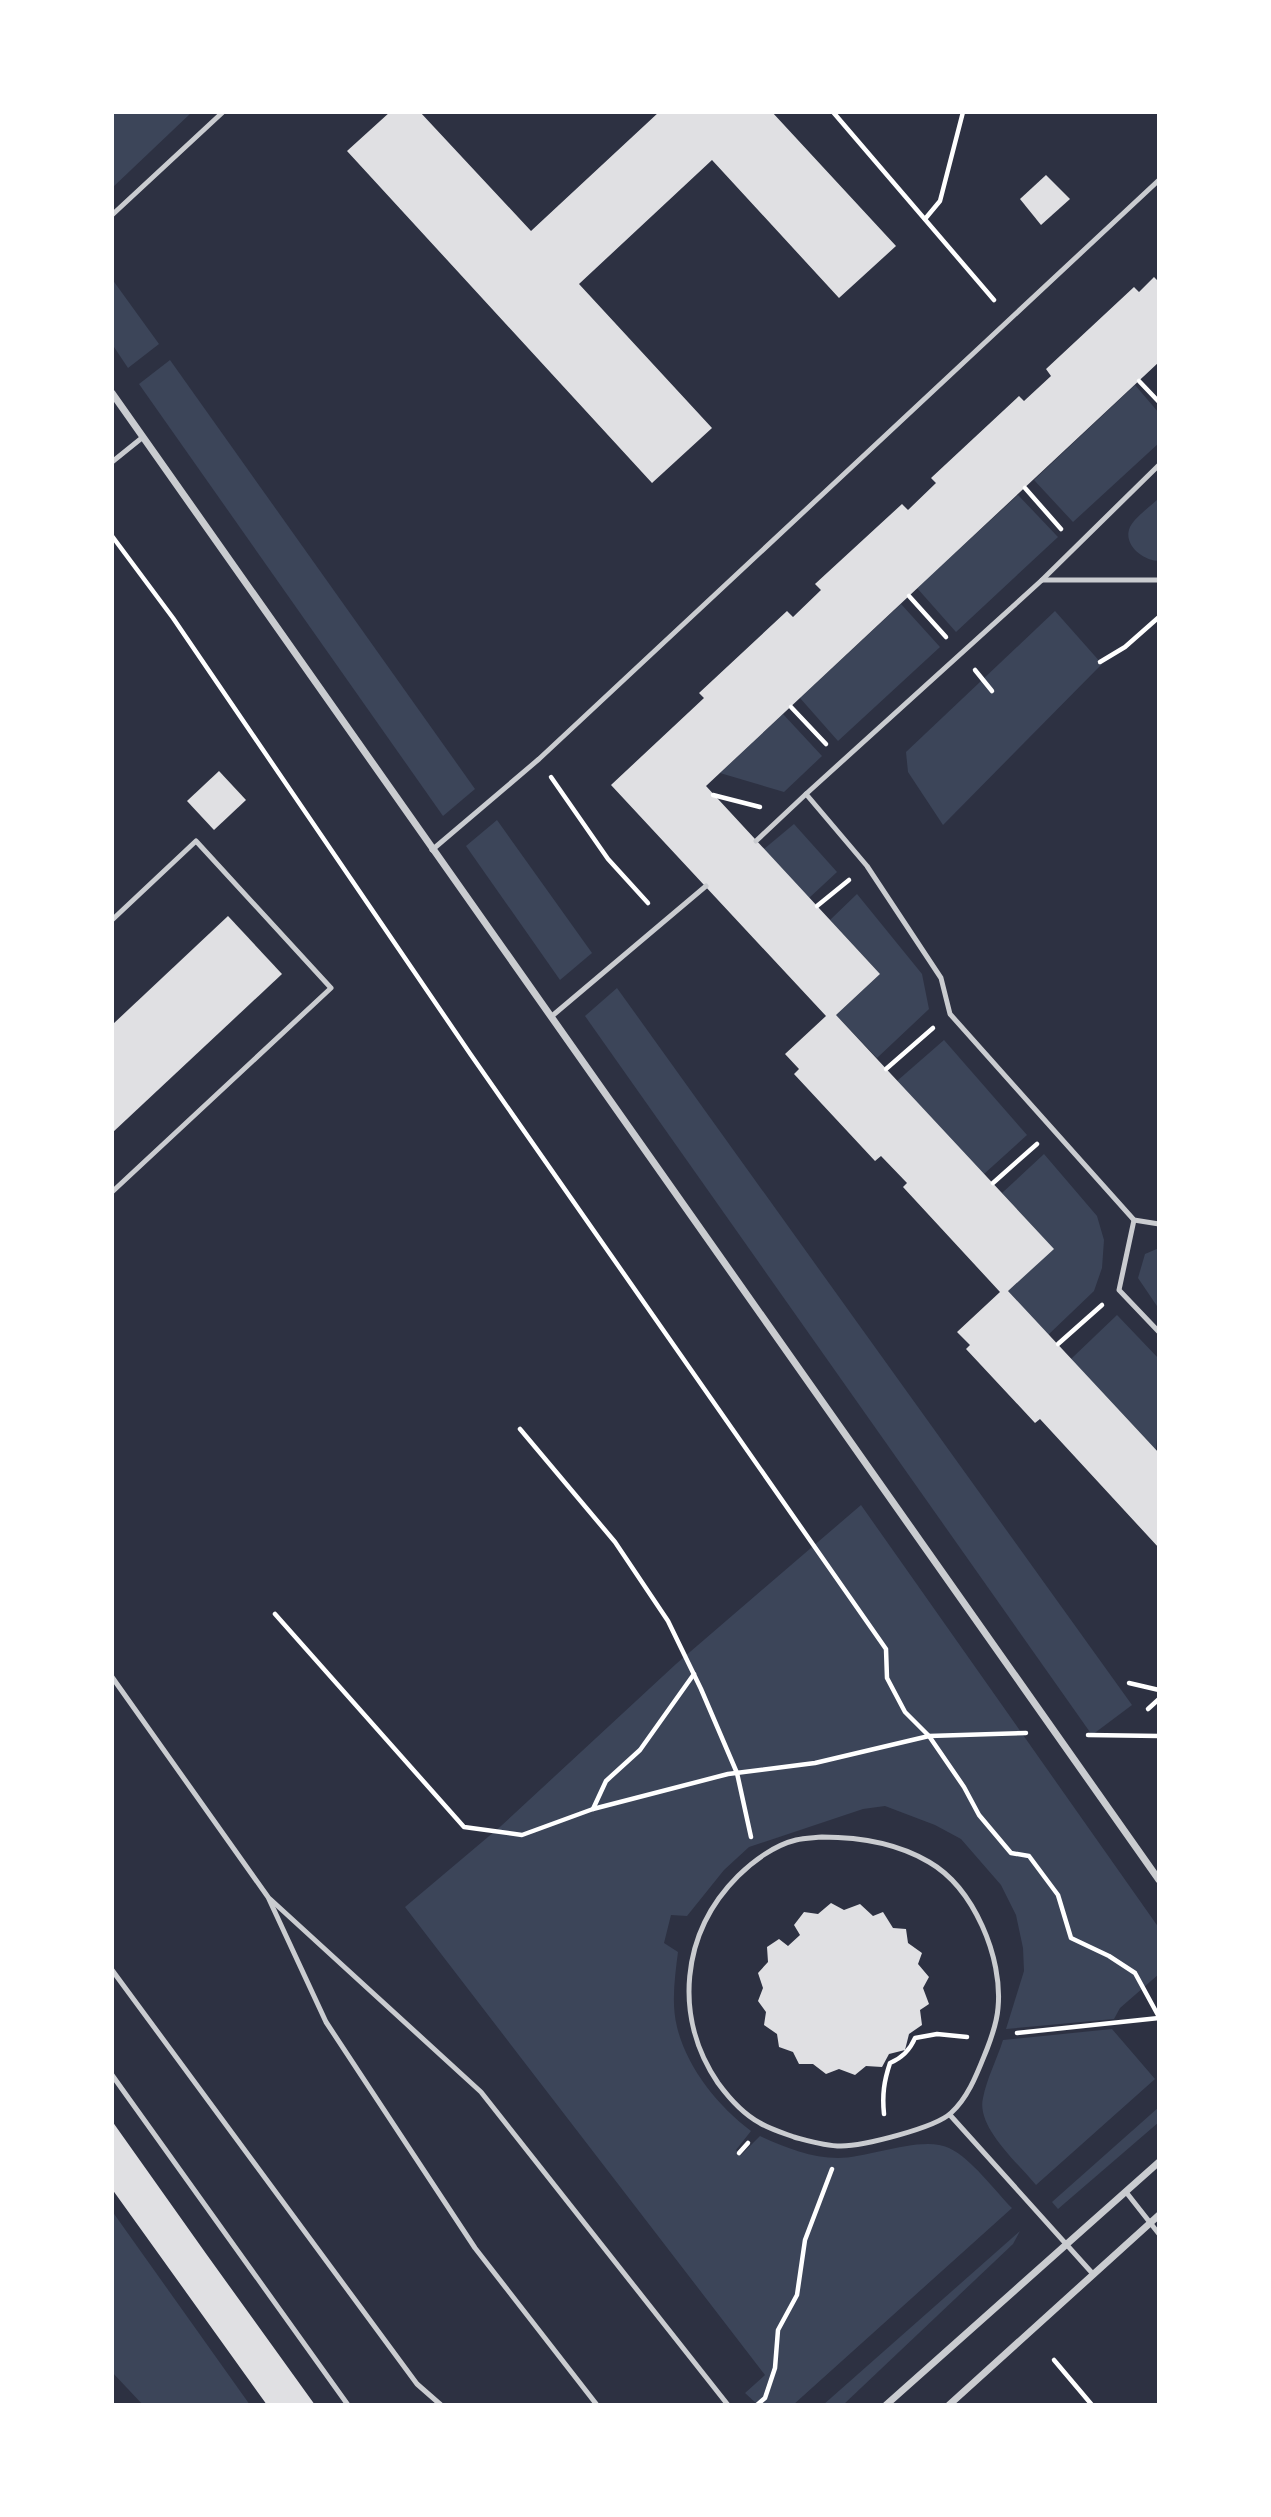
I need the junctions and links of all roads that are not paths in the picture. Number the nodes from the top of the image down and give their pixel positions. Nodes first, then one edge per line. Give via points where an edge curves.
1 (223, 112) edge
2 (1159, 180) edge
3 (112, 215) edge
4 (112, 393) edge
5 (143, 437) junction
6 (112, 462) edge
7 (1159, 465) edge
8 (1042, 580) junction
9 (1159, 580) edge
10 (806, 794) junction
11 (756, 841) dead end
12 (432, 850) junction
13 (706, 887) dead end
14 (112, 920) edge
15 (552, 1016) junction
16 (112, 1192) edge
17 (1133, 1220) junction
18 (1159, 1224) edge
19 (1159, 1332) edge
20 (112, 1677) edge
21 (1159, 1880) edge
22 (268, 1897) junction
23 (112, 1970) edge
24 (112, 2075) edge
25 (950, 2115) junction
26 (1159, 2161) edge
27 (1126, 2192) junction
28 (1159, 2215) edge
29 (1150, 2223) junction
30 (1159, 2234) edge
31 (1066, 2243) junction
32 (1093, 2274) junction
33 (348, 2405) edge
34 (441, 2405) edge
35 (597, 2405) edge
36 (729, 2405) edge
37 (887, 2405) edge
38 (950, 2405) edge

1 - 3 lane
2 - 12 lane via 539,759
4 - 5 street
5 - 6 lane
5 - 12 street
7 - 8 lane
8 - 9 lane
8 - 10 lane
10 - 11 lane
10 - 17 lane via 867,866 941,978 950,1014
12 - 15 street
13 - 15 lane
14 - 16 lane via 196,841 331,988
15 - 21 street
17 - 18 lane
17 - 19 lane via 1119,1290
20 - 22 lane
22 - 35 lane via 326,2022 475,2248
22 - 36 lane via 481,2092
23 - 34 lane via 417,2384
24 - 33 lane
25 - 25 lane via 980,2067 992,2036 998,1983 984,1928 947,1876 912,1854 846,1837 795,1840 746,1868 711,1909 691,1965 690,2019 708,2068 725,2093 759,2123 802,2139 842,2146 910,2132
25 - 31 lane
26 - 27 street
27 - 29 lane
27 - 31 street
28 - 29 street
29 - 30 lane
29 - 32 street
31 - 32 lane
31 - 37 street
32 - 38 street

